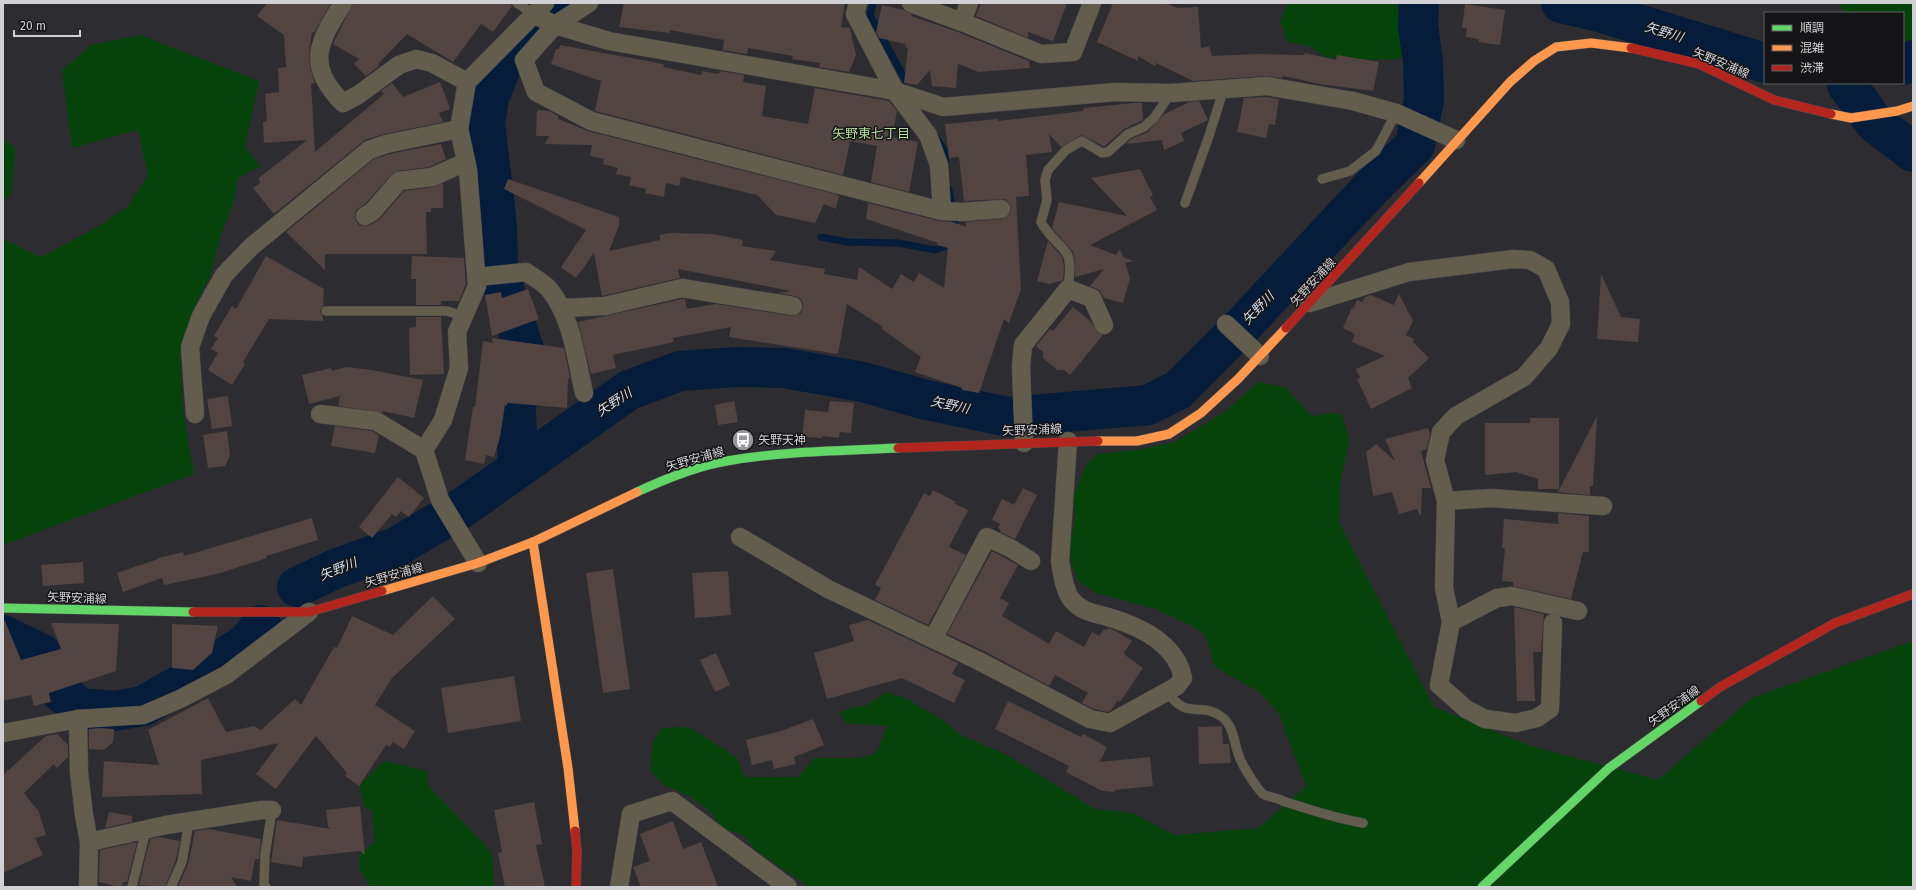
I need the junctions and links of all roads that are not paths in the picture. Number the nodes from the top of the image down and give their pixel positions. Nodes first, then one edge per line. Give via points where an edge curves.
1 (343, 3) edge
2 (517, 3) edge
3 (589, 3) edge
4 (858, 3) edge
5 (911, 3) edge
6 (969, 3) edge
7 (1092, 3) edge
8 (540, 9) edge
9 (962, 22) junction
10 (556, 25) junction
11 (467, 82) junction
12 (1224, 88) junction
13 (895, 91) junction
14 (1171, 93) junction
15 (1913, 106) edge
16 (1396, 113) junction
17 (460, 130) junction
18 (1456, 140) junction
19 (466, 162) junction
20 (1322, 179) dead end
21 (1185, 203) dead end
22 (1001, 209) dead end
23 (942, 211) junction
24 (365, 216) dead end
25 (477, 277) junction
26 (1068, 289) junction
27 (1310, 303) junction
28 (792, 306) dead end
29 (562, 308) junction
30 (326, 310) dead end
31 (463, 316) junction
32 (1226, 324) dead end
33 (1104, 325) dead end
34 (1260, 356) junction
35 (584, 393) dead end
36 (195, 414) dead end
37 (320, 414) dead end
38 (1068, 441) junction
39 (1024, 443) junction
40 (424, 450) junction
41 (1446, 501) junction
42 (1603, 506) dead end
43 (740, 537) dead end
44 (532, 542) junction
45 (1031, 561) dead end
46 (478, 564) junction
47 (1913, 594) edge
48 (3, 608) edge
49 (1578, 611) dead end
50 (309, 612) junction
51 (1451, 622) junction
52 (1553, 623) dead end
53 (932, 639) junction
54 (1168, 691) junction
55 (78, 719) junction
56 (3, 733) edge
57 (272, 810) joint
58 (189, 822) junction
59 (1362, 823) dead end
60 (146, 830) junction
61 (89, 842) junction
62 (88, 887) edge
63 (132, 887) edge
64 (171, 887) edge
65 (266, 887) edge
66 (576, 887) edge
67 (619, 887) edge
68 (788, 887) edge
69 (1482, 887) edge

1 - 11 street via 328,27 319,49 322,75 343,103 399,65 416,59 432,63
2 - 8 lane
3 - 10 street
4 - 13 street via 855,14
5 - 9 street
6 - 9 street
7 - 9 street via 1073,52 1041,54
8 - 10 street
8 - 11 street
10 - 13 street via 609,41
10 - 23 street via 524,60 536,92 591,121
11 - 17 street
12 - 14 street
12 - 16 street via 1267,86 1353,101
12 - 21 lane
13 - 14 street via 944,107 1115,92
13 - 23 street via 928,135 939,165
14 - 26 lane via 1154,118 1144,127 1128,134 1108,152 1102,153 1082,141 1066,150 1048,170 1045,180 1047,200 1041,222 1053,240 1068,255
15 - 18 main road, 矢野安浦線 via 1851,118 1819,112 1774,100 1699,64 1632,48 1591,43 1556,48 1534,60
16 - 18 street
16 - 20 lane via 1376,152 1350,171
17 - 19 street
17 - 36 street via 386,144 369,150 251,247 224,276 201,316 190,347
18 - 27 main road, 矢野安浦線 via 1384,224
19 - 24 street via 432,177 399,181 372,212
19 - 25 street
22 - 23 street
25 - 29 street via 526,272 548,288
25 - 31 street via 477,286
26 - 33 street via 1092,298
26 - 39 street via 1023,345 1021,367
27 - 34 main road, 矢野安浦線
27 - 41 street via 1409,272 1513,259 1530,260 1546,269 1560,302 1561,324 1549,348 1524,377 1456,416 1440,432 1435,460
28 - 29 street via 682,288 605,306
29 - 35 street via 575,349
30 - 31 lane via 447,311
31 - 40 street via 457,332 459,368 443,420
32 - 34 street
34 - 38 main road, 矢野安浦線 via 1201,413 1169,434 1137,441
37 - 40 street via 376,421
38 - 39 main road, 矢野安浦線
38 - 54 street via 1060,561 1071,598 1086,611 1134,627 1166,646 1176,658 1183,678 1177,686
39 - 44 main road, 矢野安浦線 via 784,454 726,461 655,484
40 - 46 street via 440,500
41 - 42 street via 1491,498
41 - 51 street via 1444,588
43 - 53 street via 828,589
44 - 46 main road, 矢野安浦線
44 - 66 main road via 568,768 577,852
45 - 53 street via 987,537
46 - 50 main road, 矢野安浦線
47 - 69 main road, 矢野安浦線 via 1836,623 1720,687 1609,768
48 - 50 main road, 矢野安浦線 via 148,612
49 - 51 street via 1512,596 1497,598
50 - 55 street via 226,675 180,700 143,715
51 - 52 street via 1439,685 1466,709 1485,719 1516,723 1537,718 1550,709
53 - 54 street via 979,660 1098,722 1110,722
54 - 59 lane via 1174,702 1183,708 1200,708 1221,716 1228,724 1240,760 1263,794 1329,817
55 - 56 street
55 - 61 street via 79,772
57 - 58 street
57 - 65 lane via 265,855
58 - 60 street
58 - 64 lane via 182,862
60 - 61 street
60 - 63 lane
61 - 62 street
67 - 68 street via 631,814 672,801

